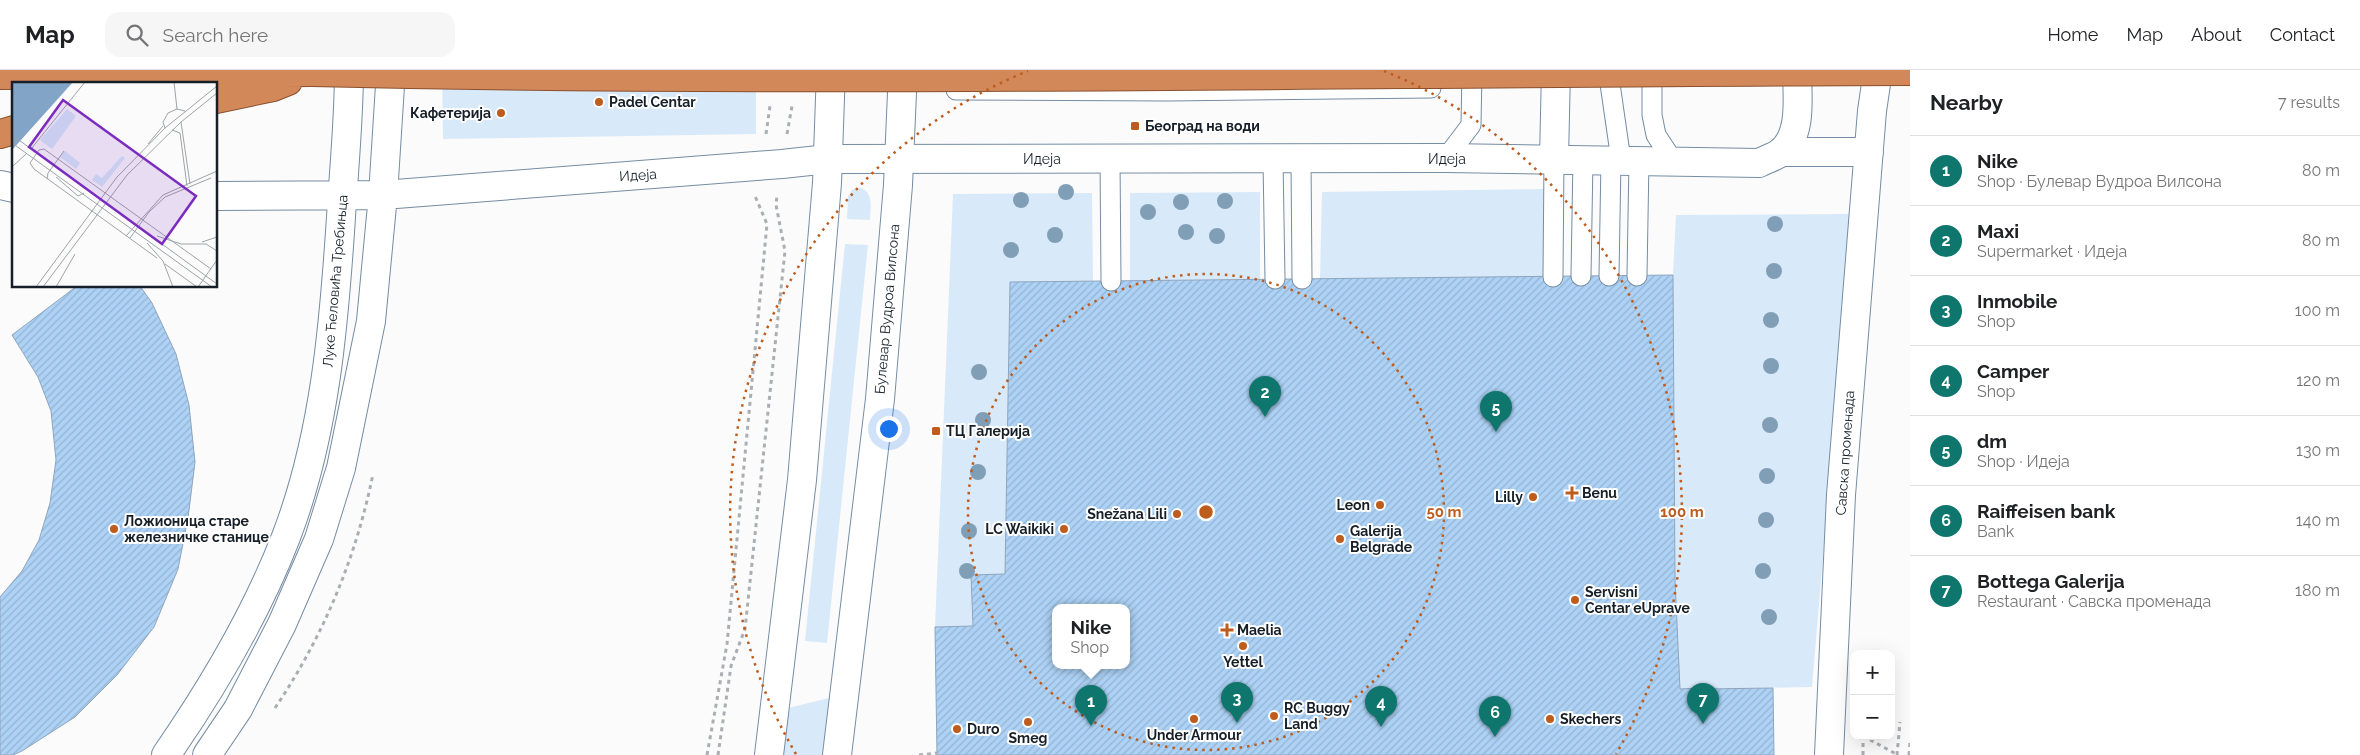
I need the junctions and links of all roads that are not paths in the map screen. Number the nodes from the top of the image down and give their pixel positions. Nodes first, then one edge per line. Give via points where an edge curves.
1 (349, 70) edge
2 (391, 70) edge
3 (1071, 70) edge
4 (1608, 70) edge
5 (1652, 70) edge
6 (1797, 70) edge
7 (1878, 70) edge
8 (1547, 71) edge
9 (1910, 71) edge
10 (312, 72) junction
11 (0, 75) edge
12 (1472, 78) edge
13 (831, 79) edge
14 (902, 80) edge
15 (1071, 92) junction
16 (218, 99) edge
17 (1781, 152) junction
18 (1869, 152) junction
19 (828, 158) junction
20 (898, 158) junction
21 (1446, 158) junction
22 (1110, 159) junction
23 (1554, 159) junction
24 (1583, 159) junction
25 (1273, 160) junction
26 (1301, 160) junction
27 (1624, 160) junction
28 (1672, 161) junction
29 (383, 195) junction
30 (218, 196) edge
31 (343, 196) junction
32 (1553, 276) dead end
33 (1581, 276) dead end
34 (1609, 276) dead end
35 (1637, 276) dead end
36 (1275, 279) dead end
37 (1302, 279) dead end
38 (1111, 281) dead end
39 (166, 755) edge
40 (207, 755) edge
41 (769, 755) edge
42 (837, 755) edge
43 (1829, 755) edge

1 - 31 street, Луке Ћеловића Требињца
2 - 29 street
3 - 15 lane
4 - 27 lane
5 - 28 lane via 1652,115 1656,135
6 - 17 street via 1798,116 1793,133
7 - 18 street, Савска променада
8 - 9 highway, bridge
8 - 10 highway, bridge via 836,77 536,77
8 - 23 street
10 - 11 highway
10 - 16 highway via 273,87
12 - 15 lane
12 - 21 lane via 1471,125
13 - 14 lane
13 - 19 street
14 - 15 lane
14 - 20 street, Булевар Вудроа Вилсона
17 - 18 street
17 - 28 street, Идеја via 1759,163
18 - 43 street, Савска променада via 1841,496
19 - 20 street, Идеја
19 - 29 street, Идеја
19 - 41 street via 802,480
20 - 22 street, Идеја
20 - 42 street, Булевар Вудроа Вилсона via 880,399
21 - 23 street, Идеја
21 - 26 street, Идеја
22 - 25 street, Идеја
22 - 38 lane
23 - 24 street, Идеја
23 - 32 lane
24 - 27 street, Идеја
24 - 33 lane
25 - 26 street, Идеја
25 - 36 lane
26 - 37 lane
27 - 28 street, Идеја
27 - 34 lane
27 - 35 lane
29 - 31 street, Идеја
29 - 40 street via 371,321 338,477 319,539 282,624 238,709
30 - 31 street, Идеја
31 - 39 street, Луке Ћеловића Требињца via 327,376 307,467 286,536 246,625 204,699

